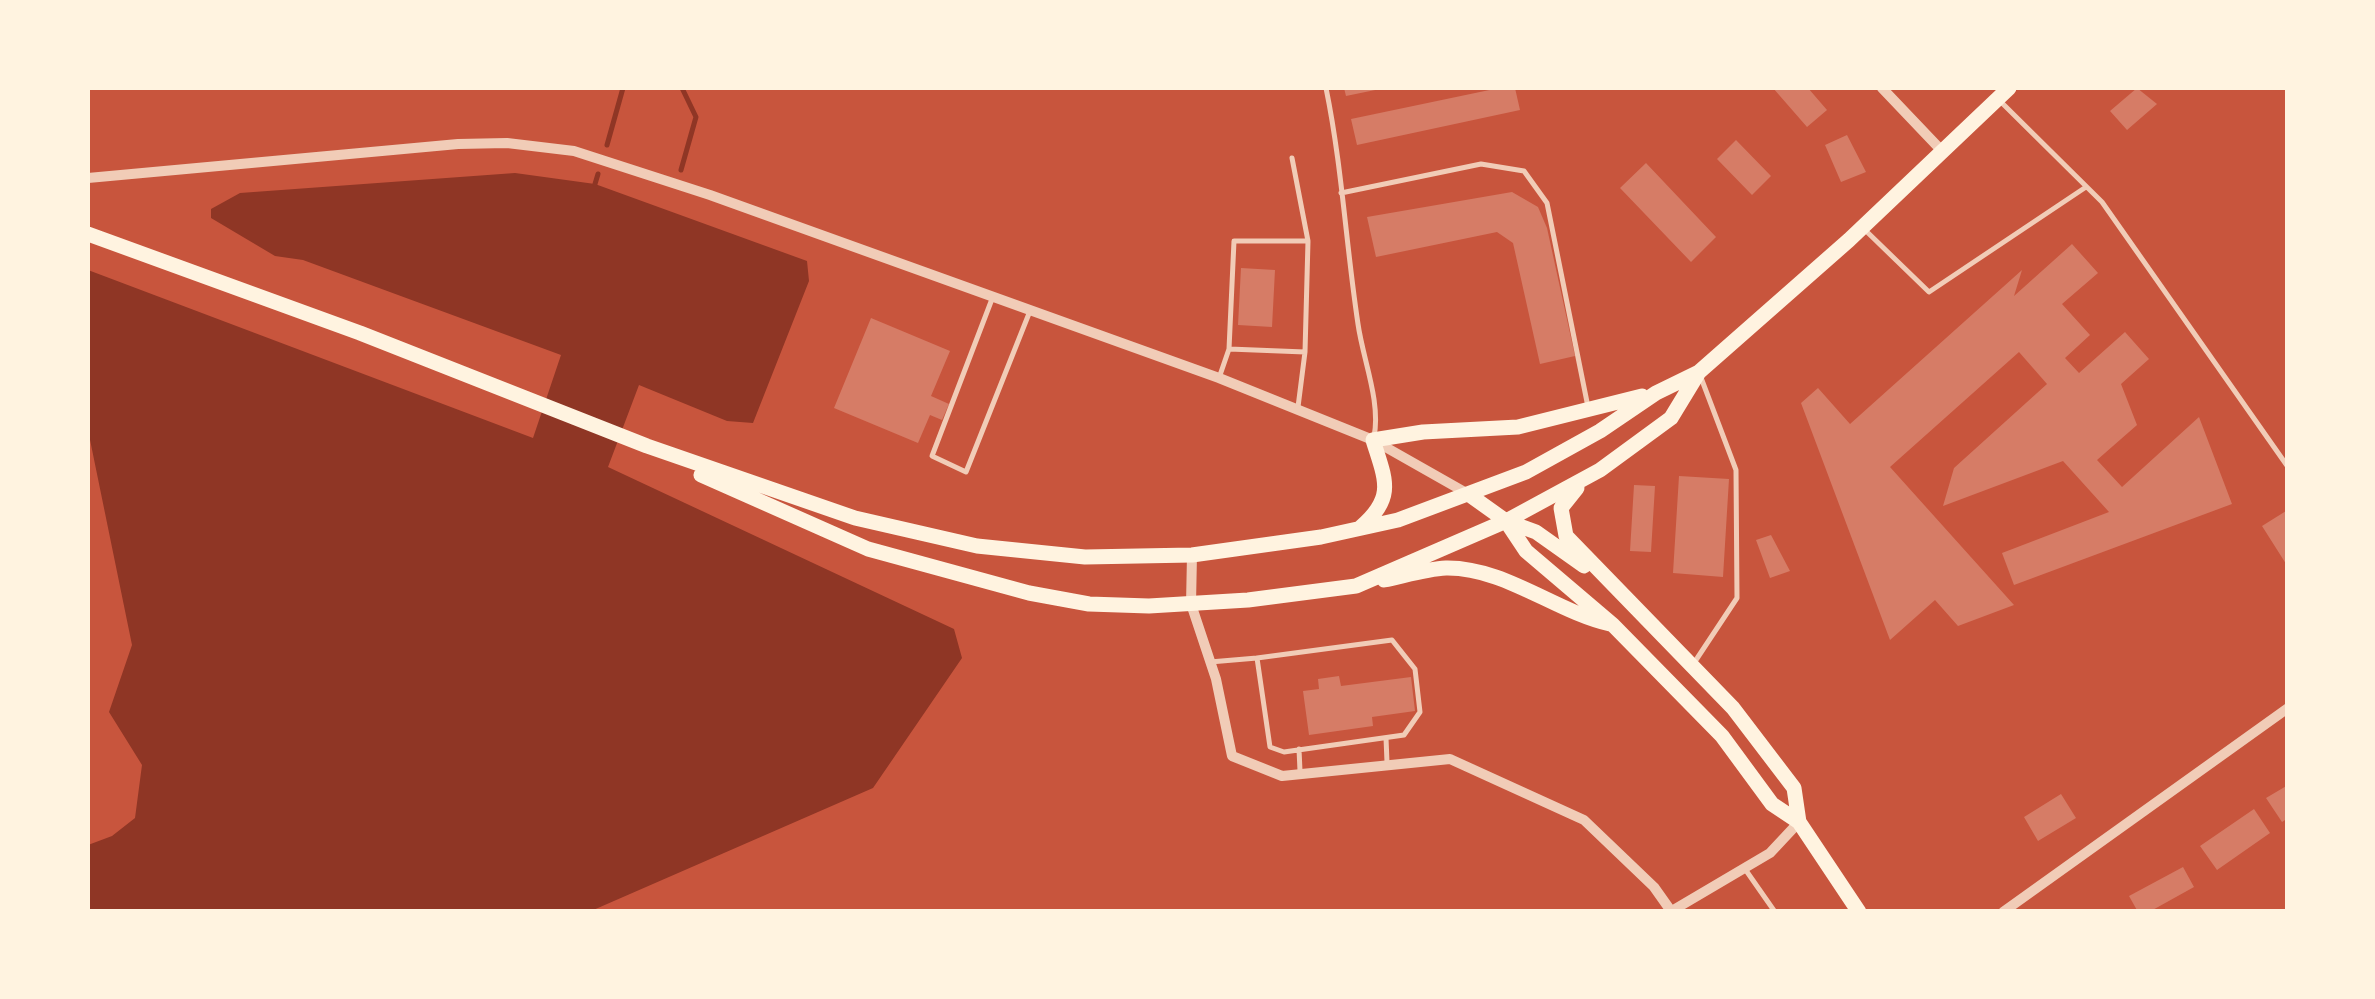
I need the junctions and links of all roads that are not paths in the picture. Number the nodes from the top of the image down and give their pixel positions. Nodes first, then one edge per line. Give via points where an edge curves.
1 (1326, 88) edge
2 (1882, 88) edge
3 (2003, 93) edge
4 (1942, 151) junction
5 (1292, 158) dead end
6 (88, 178) edge
7 (2087, 186) junction
8 (1341, 193) junction
9 (1862, 227) junction
10 (88, 234) edge
11 (1308, 242) junction
12 (993, 296) junction
13 (1030, 309) junction
14 (1229, 349) junction
15 (1306, 352) junction
16 (1700, 372) junction
17 (1218, 378) junction
18 (1656, 393) junction
19 (1297, 410) junction
20 (1589, 410) junction
21 (1373, 440) junction
22 (647, 446) junction
23 (2288, 467) edge
24 (1600, 470) junction
25 (1471, 496) junction
26 (1506, 521) junction
27 (1358, 530) junction
28 (1192, 555) junction
29 (1607, 584) junction
30 (1356, 586) junction
31 (1191, 604) junction
32 (1613, 625) junction
33 (1257, 658) junction
34 (1210, 662) junction
35 (1694, 663) junction
36 (2288, 708) edge
37 (1386, 737) junction
38 (1299, 749) junction
39 (1388, 765) junction
40 (1300, 774) junction
41 (1799, 822) junction
42 (1744, 868) junction
43 (1674, 910) edge
44 (1775, 912) edge
45 (1859, 912) edge
46 (2003, 912) edge

1 - 8 lane
2 - 4 street
3 - 4 main road
3 - 7 lane
4 - 9 main road
5 - 11 lane
6 - 12 street via 458,144 546,146 710,195
7 - 9 lane via 1929,292
7 - 23 lane
8 - 20 lane via 1481,164 1524,171 1547,202
8 - 21 lane via 1377,420
9 - 16 main road
10 - 22 main road
11 - 14 lane via 1234,242
11 - 15 lane
12 - 13 street
12 - 13 lane via 932,456 966,472
13 - 17 street
14 - 15 lane
14 - 17 lane
15 - 19 lane
16 - 18 main road
16 - 24 main road via 1671,418
16 - 35 lane via 1736,470 1736,598
17 - 19 street
18 - 20 main road
18 - 25 main road via 1600,431
19 - 21 street
20 - 21 main road via 1518,427
21 - 25 street
21 - 27 main road via 1386,478 1384,498
22 - 28 main road via 855,518 946,540 1085,557
22 - 31 main road via 822,532 920,565 1089,604
24 - 26 main road
24 - 29 main road via 1566,498 1561,522
25 - 26 main road
25 - 27 main road
26 - 29 main road via 1536,532
26 - 30 main road
26 - 32 main road via 1526,551
27 - 28 main road
28 - 31 street
29 - 35 main road
30 - 31 main road
30 - 32 main road via 1447,568
31 - 34 street
32 - 41 main road via 1722,736 1772,804
33 - 34 lane
33 - 37 lane via 1392,640 1416,669 1420,712 1404,734
33 - 38 lane via 1270,747
34 - 40 street via 1232,756 1282,776
35 - 41 main road via 1794,788
36 - 46 street
37 - 38 lane
37 - 39 lane
38 - 40 lane
39 - 40 street
39 - 43 street via 1450,759 1584,820
41 - 42 street via 1770,853
41 - 45 main road
42 - 43 street
42 - 44 lane

